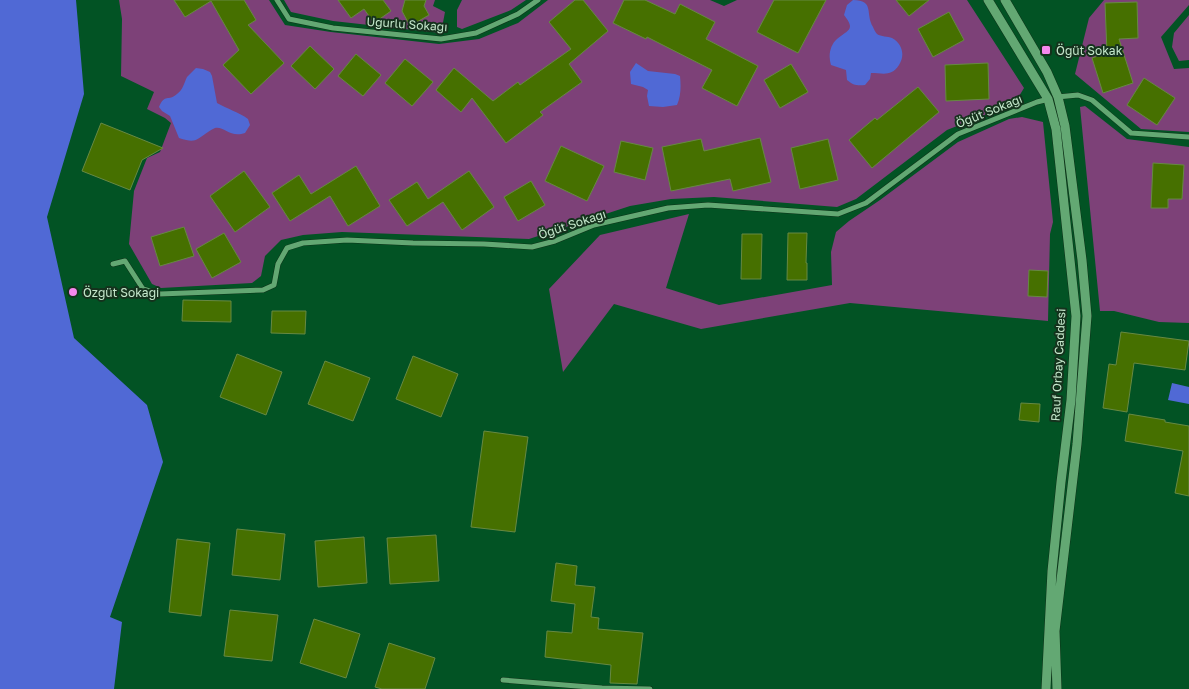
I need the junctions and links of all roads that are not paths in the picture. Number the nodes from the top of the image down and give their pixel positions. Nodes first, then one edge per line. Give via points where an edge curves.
1 (277, 0) edge
2 (538, 0) edge
3 (988, 0) edge
4 (1005, 0) edge
5 (1058, 97) junction
6 (1048, 99) junction
7 (1189, 137) edge
8 (113, 264) dead end
9 (503, 680) dead end
10 (650, 689) edge
11 (1046, 689) edge
12 (1057, 689) edge

1 - 2 street, Uğurlu Sokağı via 289,18 332,28 442,39 476,32 518,14
3 - 6 street, Rauf Orbay Caddesi
4 - 5 street, Rauf Orbay Caddesi
5 - 6 street
5 - 7 street via 1078,95 1092,100 1131,133
5 - 12 street, Rauf Orbay Caddesi via 1065,126 1087,316 1077,444 1055,631
6 - 8 street, Öğüt Sokağı via 958,134 866,203 838,214 708,205 668,208 594,226 532,247 347,240 304,243 287,248 278,264 274,285 263,290 160,294 143,288 125,261
6 - 11 street, Rauf Orbay Caddesi via 1056,128 1076,316 1071,400 1052,571
9 - 10 street

